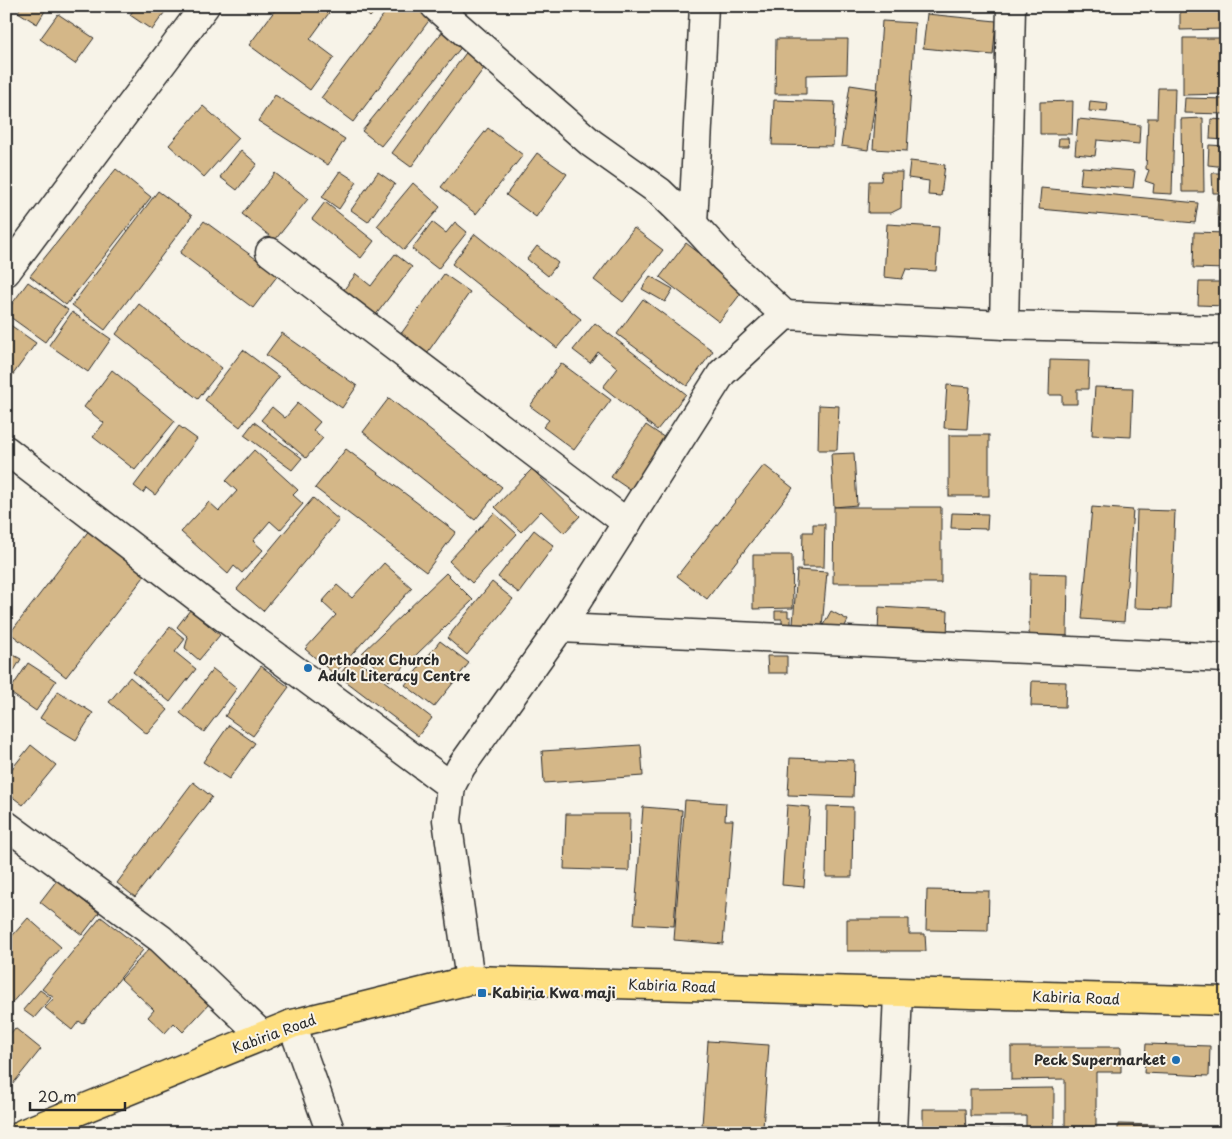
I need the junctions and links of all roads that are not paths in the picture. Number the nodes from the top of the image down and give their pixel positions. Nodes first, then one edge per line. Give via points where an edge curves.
1 (205, 6) edge
2 (435, 6) edge
3 (704, 6) edge
4 (1011, 6) edge
5 (694, 224) junction
6 (270, 252) dead end
7 (6, 272) edge
8 (785, 315) junction
9 (1004, 325) junction
10 (1226, 330) edge
11 (6, 450) edge
12 (627, 523) junction
13 (560, 628) junction
14 (1226, 658) edge
15 (451, 786) junction
16 (6, 825) edge
17 (470, 980) junction
18 (898, 993) junction
19 (1226, 1001) edge
20 (292, 1024) junction
21 (263, 1036) junction
22 (24, 1133) edge
23 (331, 1133) edge
24 (892, 1133) edge

1 - 7 street
2 - 5 street via 591,143 660,192
3 - 5 street
4 - 9 street
5 - 8 street via 724,258
6 - 12 street
8 - 9 street
8 - 12 street via 722,373
9 - 10 street
11 - 15 street
12 - 13 street
13 - 14 street
13 - 15 street via 461,767
15 - 17 street via 447,820
16 - 21 street via 161,939
17 - 18 main road, Kabiria Road
17 - 20 main road, Kabiria Road
18 - 19 main road, Kabiria Road
18 - 24 street
20 - 21 main road, Kabiria Road
20 - 23 street
21 - 22 main road, Kabiria Road

